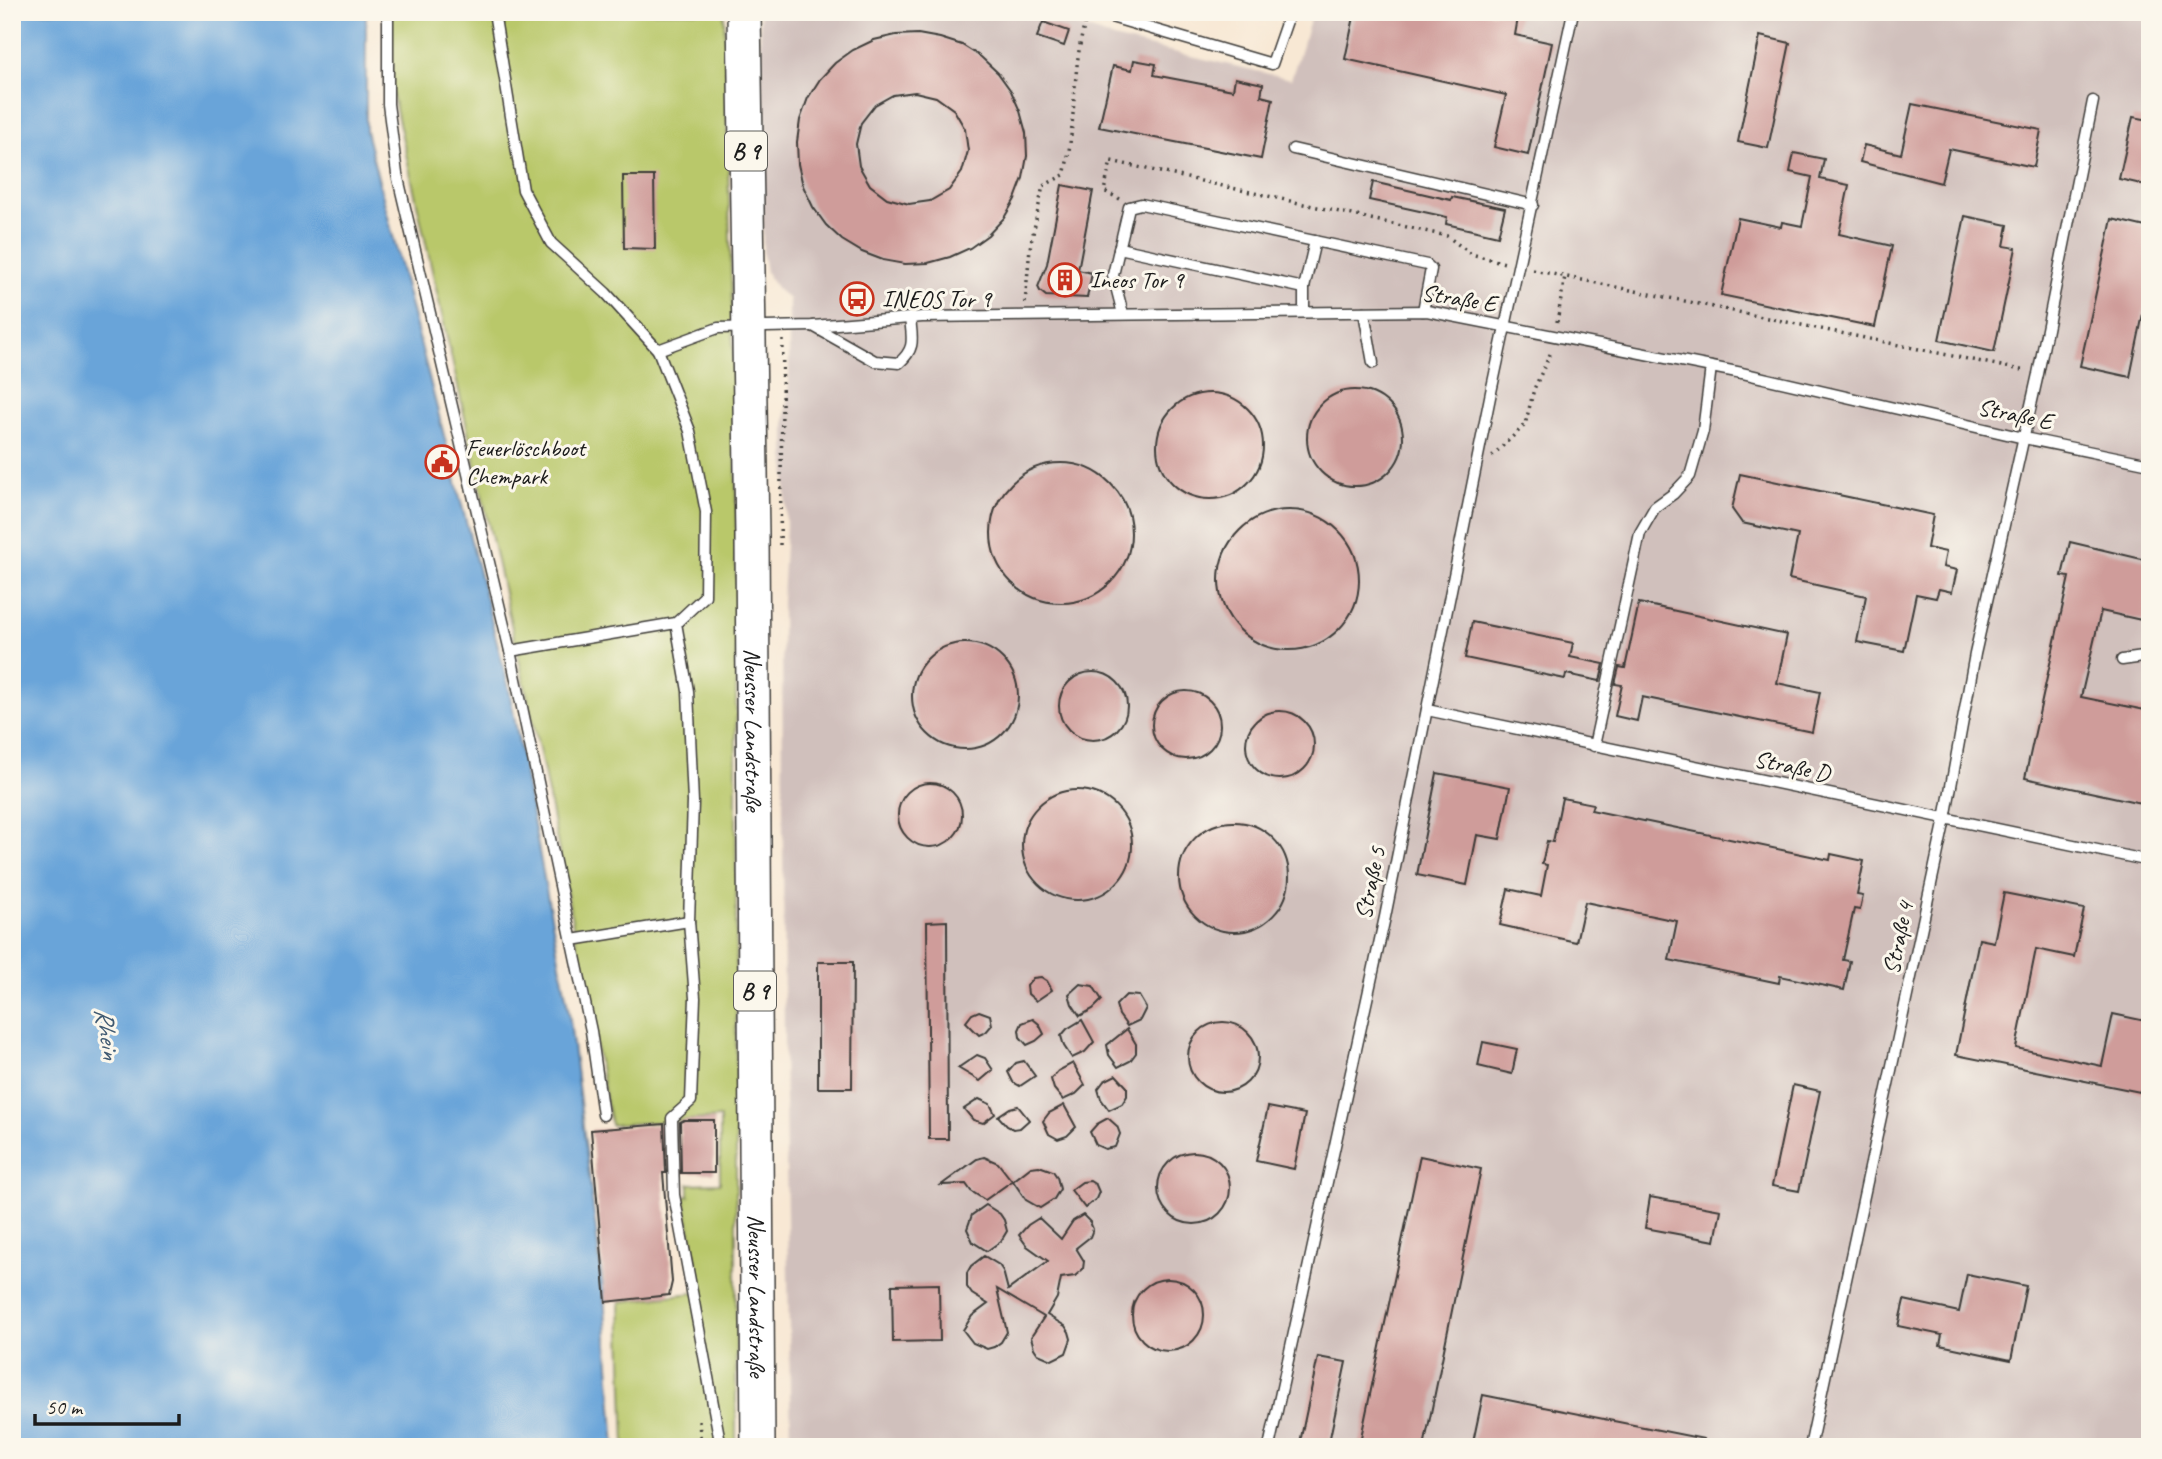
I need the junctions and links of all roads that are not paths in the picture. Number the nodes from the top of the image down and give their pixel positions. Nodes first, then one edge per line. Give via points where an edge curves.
1 (388, 12) edge
2 (494, 12) edge
3 (744, 12) edge
4 (1094, 12) edge
5 (1290, 12) edge
6 (1573, 12) edge
7 (2093, 101) dead end
8 (1293, 149) dead end
9 (1533, 205) junction
10 (1315, 241) junction
11 (1119, 248) junction
12 (1304, 288) junction
13 (1423, 311) junction
14 (1304, 312) junction
15 (1364, 312) junction
16 (1123, 314) junction
17 (910, 318) junction
18 (813, 326) junction
19 (747, 327) junction
20 (1506, 327) junction
21 (658, 350) junction
22 (1373, 363) dead end
23 (1711, 367) junction
24 (2024, 438) junction
25 (2150, 464) edge
26 (676, 623) junction
27 (510, 651) junction
28 (2150, 656) edge
29 (2122, 660) dead end
30 (1427, 710) junction
31 (1594, 746) junction
32 (1945, 819) junction
33 (2150, 861) edge
34 (689, 922) junction
35 (572, 940) junction
36 (603, 1115) dead end
37 (721, 1447) edge
38 (758, 1447) edge
39 (1269, 1447) edge
40 (1811, 1447) edge

1 - 27 lane via 388,104 397,174
2 - 21 lane via 523,190 551,243 606,293
3 - 19 main road, Neusser Landstraße / B 9
4 - 5 lane via 1272,64
6 - 9 lane, Straße 5
7 - 24 lane, Straße 4
8 - 9 lane
9 - 20 lane, Straße 5
10 - 11 lane via 1141,204 1129,207
10 - 12 lane
10 - 13 lane via 1427,265 1431,269
11 - 12 lane
11 - 16 lane via 1113,275
12 - 14 lane
13 - 15 lane, Straße E
13 - 20 lane, Straße E
14 - 15 lane, Straße E
14 - 16 lane, Straße E
15 - 22 lane
16 - 17 lane, Straße E
17 - 18 lane, Straße E
17 - 18 lane via 912,345 899,363 875,361
18 - 19 lane, Straße E
19 - 21 lane, Straße E via 718,328
19 - 38 main road, Neusser Landstraße / B 9
20 - 23 lane, Straße E
20 - 30 lane, Straße 5
21 - 26 lane via 690,431 706,512 705,596
23 - 24 lane, Straße E
23 - 31 lane via 1703,431 1690,476 1655,507 1640,533
24 - 25 lane, Straße E
24 - 32 lane, Straße 4 via 1975,654
26 - 27 lane
26 - 34 lane via 688,691 693,789
27 - 35 lane
28 - 29 lane
30 - 31 lane, Straße D
30 - 39 lane, Straße 5
31 - 32 lane, Straße D
32 - 33 lane, Straße D
32 - 40 lane, Straße 4
34 - 35 lane
34 - 37 lane via 695,998 691,1101 673,1118 674,1195
35 - 36 lane

